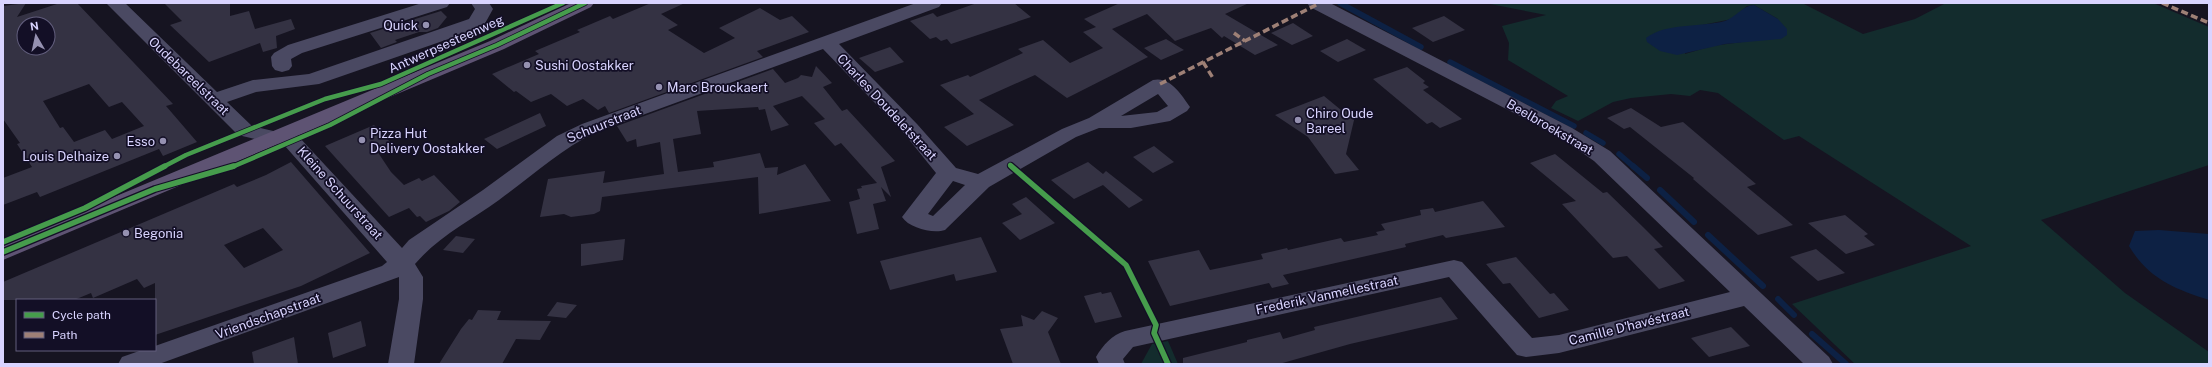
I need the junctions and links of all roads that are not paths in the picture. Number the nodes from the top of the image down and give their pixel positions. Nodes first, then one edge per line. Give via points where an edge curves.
1 (115, 3) edge
2 (441, 3) edge
3 (480, 3) edge
4 (563, 3) edge
5 (585, 3) edge
6 (933, 3) edge
7 (1316, 3) edge
8 (826, 41) junction
9 (282, 66) junction
10 (300, 82) junction
11 (253, 86) junction
12 (214, 100) junction
13 (1096, 122) dead end
14 (270, 136) junction
15 (948, 173) junction
16 (981, 182) junction
17 (3, 242) edge
18 (3, 252) edge
19 (402, 263) junction
20 (1748, 296) junction
21 (1524, 356) edge
22 (131, 364) edge
23 (401, 364) edge
24 (1112, 364) edge
25 (1820, 364) edge

1 - 12 street, Oudebareelstraat
2 - 9 street via 286,53 281,57
3 - 10 street via 484,9 476,22
4 - 14 main road, Antwerpsesteenweg
5 - 14 main road, Antwerpsesteenweg via 497,45
6 - 8 street, Schuurstraat
7 - 20 street, Beelbroekstraat via 1585,144 1621,174
8 - 15 street, Charles Doudeletstraat via 910,128
8 - 19 street, Schuurstraat via 589,128 564,140 417,246
9 - 10 street via 291,71
9 - 11 street
10 - 11 street
11 - 12 street
12 - 14 street, Oudebareelstraat via 245,131
13 - 16 street via 1069,133
14 - 17 main road, Antwerpsesteenweg
14 - 18 main road, Antwerpsesteenweg
14 - 19 street, Kleine Schuurstraat via 292,141 298,146
15 - 16 street
15 - 16 street via 912,217 937,225
19 - 22 street, Vriendschapstraat via 390,272
19 - 23 street via 410,277 412,299
20 - 21 street, Camille D'havéstraat via 1559,344
20 - 25 street, Beelbroekstraat
21 - 24 street, Frederik Vanmellestraat via 1454,268 1125,340 1109,357

